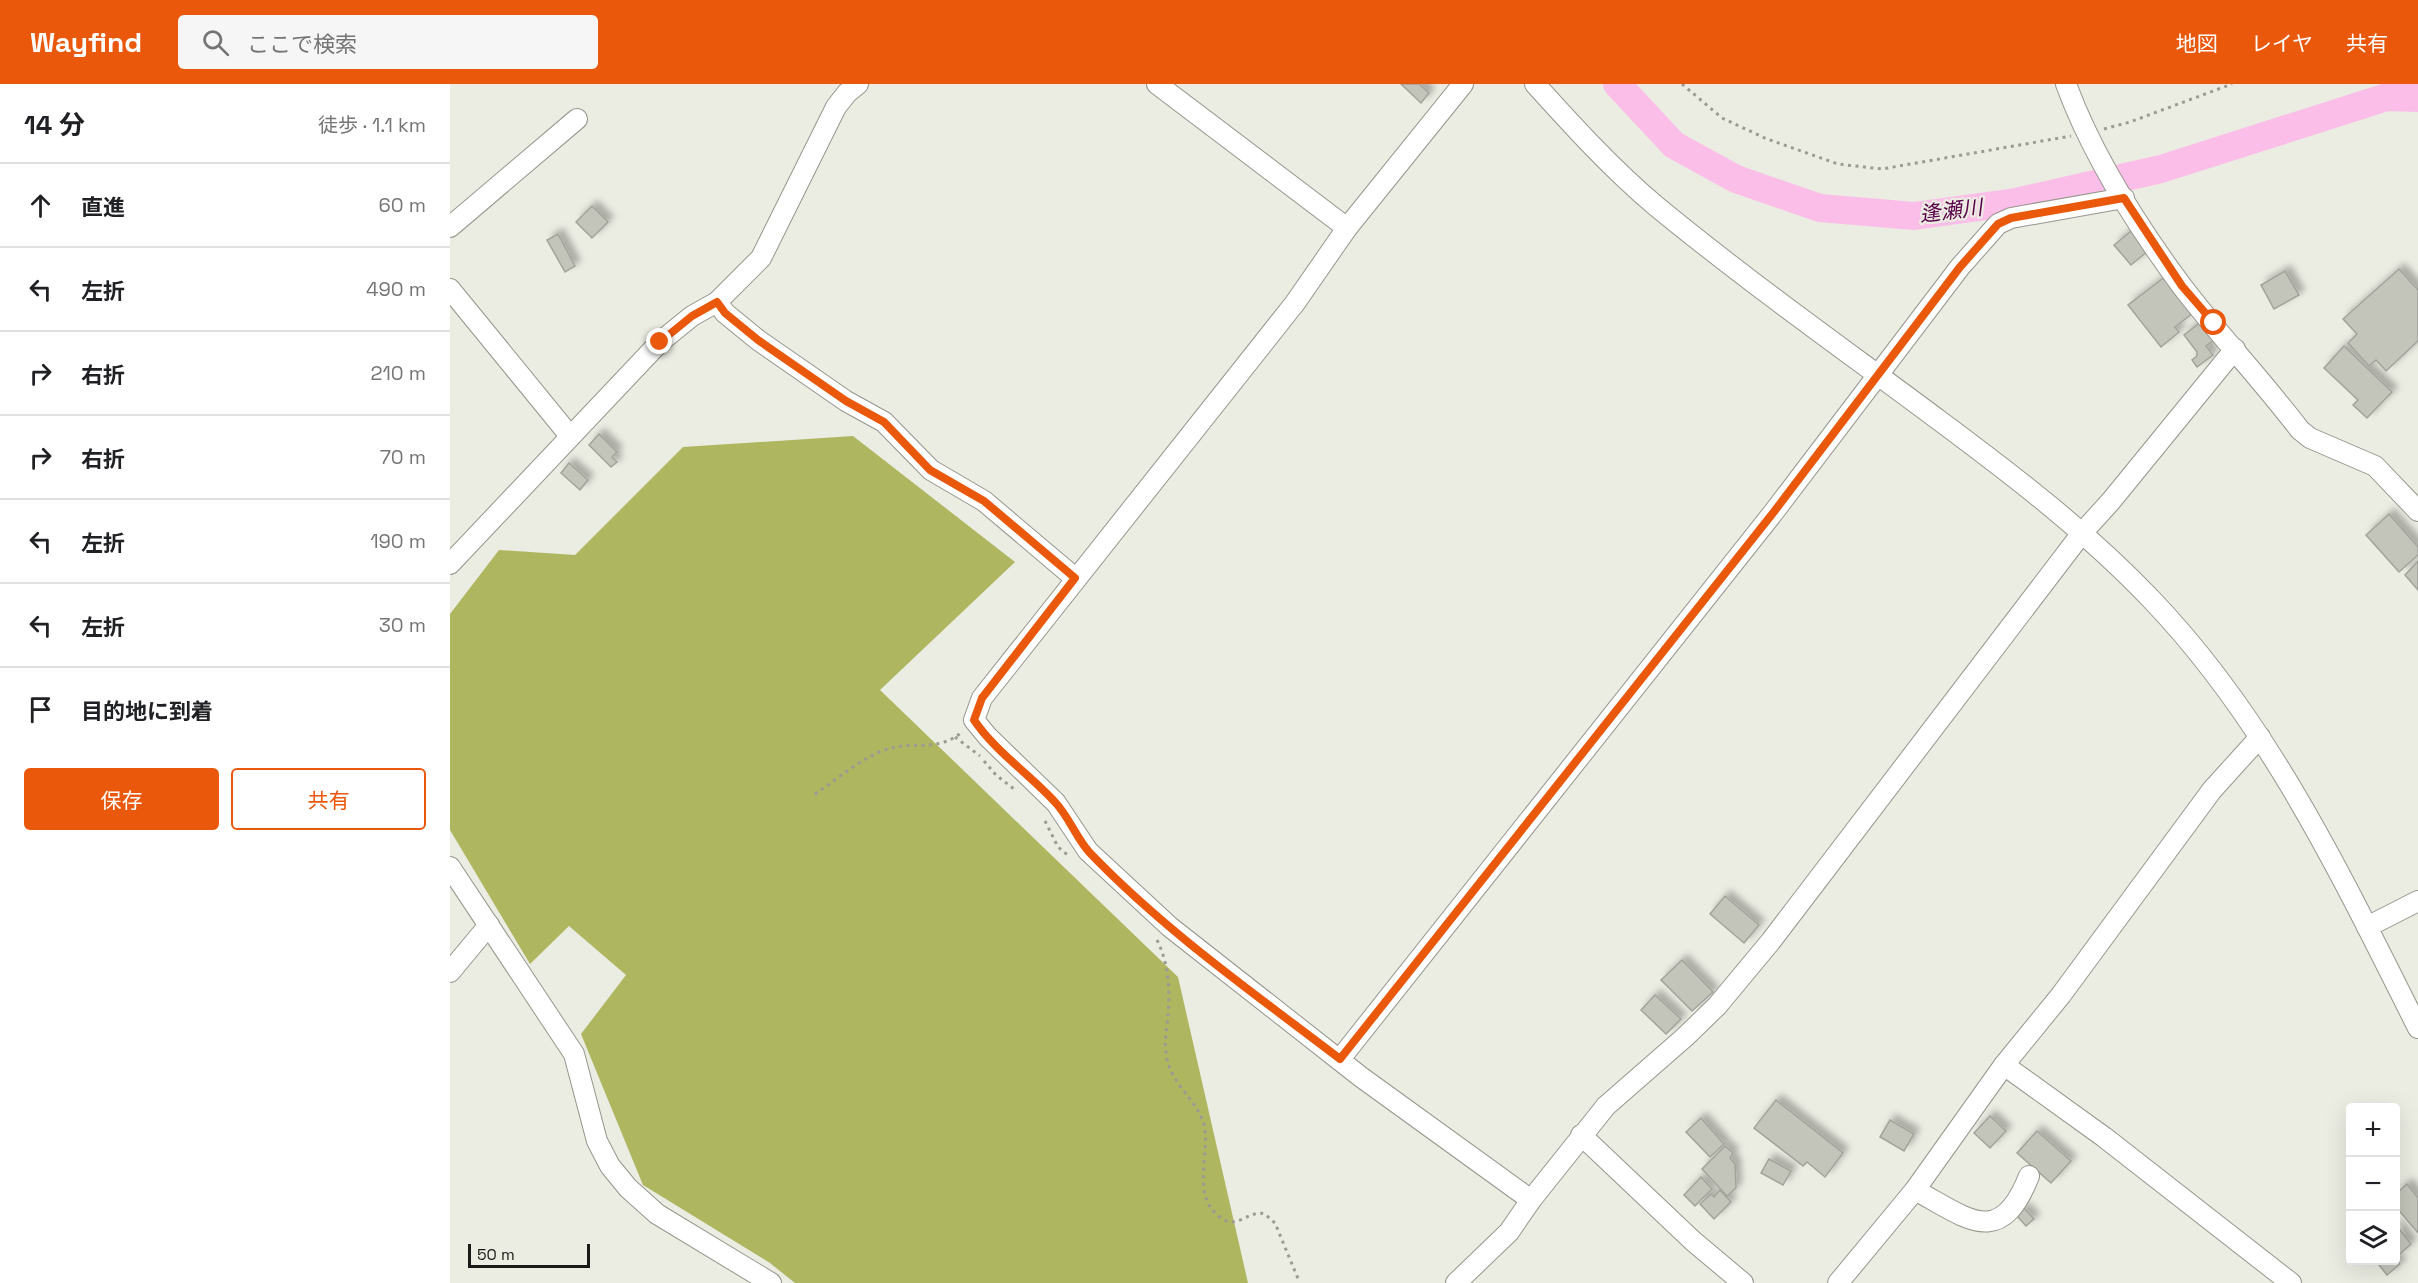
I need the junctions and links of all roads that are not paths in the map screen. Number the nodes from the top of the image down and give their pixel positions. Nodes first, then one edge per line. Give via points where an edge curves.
1 (858, 84) edge
2 (1156, 84) edge
3 (1463, 84) edge
4 (1535, 84) edge
5 (2066, 84) edge
6 (577, 119) dead end
7 (2124, 198) junction
8 (450, 226) edge
9 (1347, 228) junction
10 (450, 289) edge
11 (717, 302) junction
12 (2235, 349) junction
13 (1879, 375) junction
14 (570, 436) junction
15 (2418, 511) edge
16 (2082, 533) junction
17 (450, 564) edge
18 (1075, 578) junction
19 (2260, 737) junction
20 (450, 867) edge
21 (2418, 901) edge
22 (489, 925) junction
23 (2367, 927) junction
24 (450, 972) edge
25 (2418, 1028) edge
26 (1340, 1059) junction
27 (2004, 1065) junction
28 (1581, 1135) junction
29 (2029, 1176) dead end
30 (1915, 1190) junction
31 (1531, 1200) junction
32 (771, 1283) edge
33 (1456, 1283) edge
34 (1743, 1283) edge
35 (1838, 1283) edge
36 (2291, 1283) edge

1 - 11 street via 836,107 766,250 747,275
2 - 9 street
3 - 9 street
4 - 13 street via 1653,203
5 - 7 street via 2088,136
6 - 8 street
7 - 12 street via 2182,286
7 - 13 street via 2002,220 1960,267
9 - 18 street via 1295,303
10 - 14 street
11 - 14 street via 660,342
11 - 18 street via 758,340 846,401 884,422 930,470 984,501
12 - 15 street via 2300,430 2375,466
12 - 16 street
13 - 16 street
13 - 26 street
14 - 17 street
16 - 19 street via 2152,599 2202,658
16 - 28 street via 1771,941 1716,1006 1606,1106
18 - 26 street via 982,698 974,720 1056,802 1088,851 1110,873 1170,927
19 - 23 street via 2286,774
19 - 27 street via 2212,790 2061,995
20 - 22 street
21 - 23 street
22 - 24 street
22 - 32 street via 574,1054 597,1141 610,1166 657,1214
23 - 25 street
26 - 31 street via 1431,1130
27 - 30 street
27 - 36 street via 2104,1137
28 - 31 street
28 - 34 street
29 - 30 street via 2020,1200 2007,1216 1992,1222 1973,1221
30 - 35 street
31 - 33 street via 1509,1232

